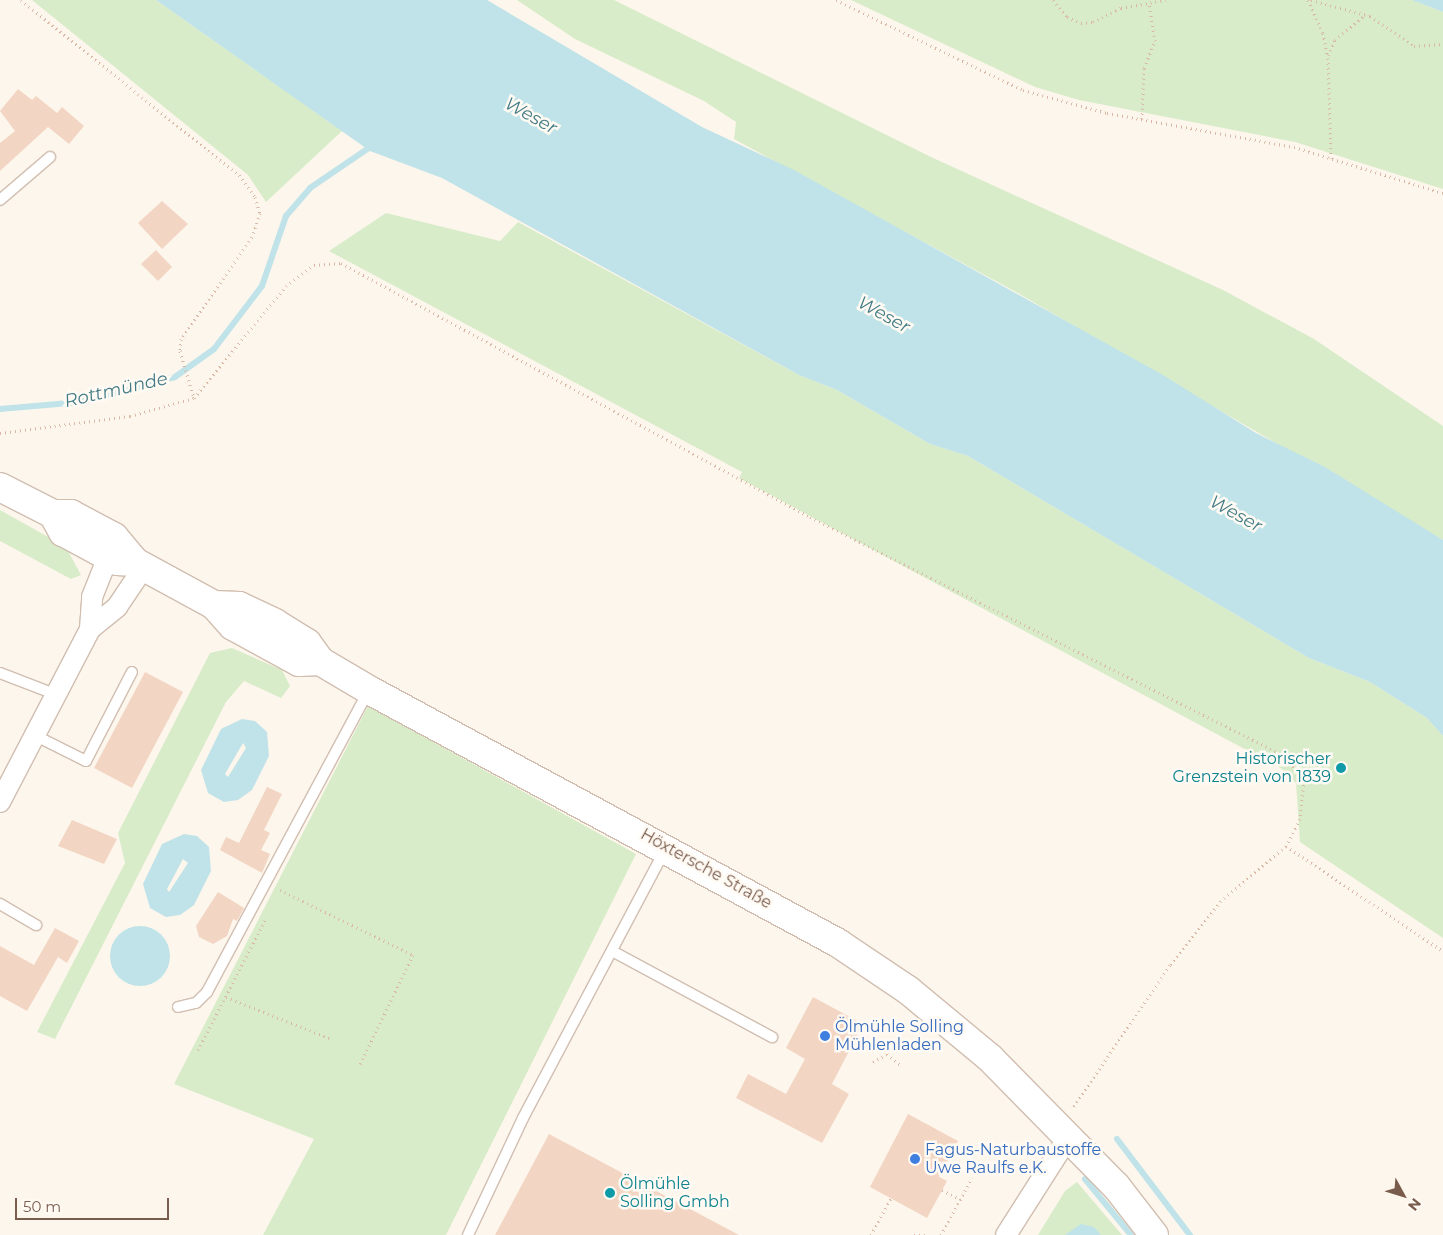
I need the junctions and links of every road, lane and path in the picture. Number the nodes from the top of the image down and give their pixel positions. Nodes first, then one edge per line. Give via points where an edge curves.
1 (20, 0) edge
2 (836, 0) edge
3 (1053, 0) edge
4 (1165, 0) edge
5 (1310, 0) edge
6 (1149, 4) junction
7 (1366, 14) junction
8 (1443, 44) edge
9 (1328, 58) junction
10 (1142, 118) junction
11 (50, 157) dead end
12 (1331, 158) junction
13 (1443, 193) edge
14 (0, 200) edge
15 (194, 398) junction
16 (0, 433) edge
17 (0, 487) edge
18 (53, 514) junction
19 (108, 557) junction
20 (140, 564) junction
21 (90, 628) junction
22 (132, 672) dead end
23 (0, 673) edge
24 (369, 690) junction
25 (57, 695) junction
26 (36, 736) junction
27 (0, 802) edge
28 (1286, 846) junction
29 (667, 847) junction
30 (280, 890) dead end
31 (0, 904) edge
32 (36, 926) dead end
33 (612, 951) junction
34 (1443, 951) edge
35 (178, 1007) dead end
36 (772, 1037) dead end
37 (329, 1038) dead end
38 (198, 1050) dead end
39 (873, 1062) dead end
40 (360, 1064) dead end
41 (902, 1066) dead end
42 (1064, 1130) junction
43 (972, 1178) dead end
44 (942, 1190) dead end
45 (891, 1198) dead end
46 (960, 1199) junction
47 (468, 1235) edge
48 (871, 1235) edge
49 (914, 1235) edge
50 (928, 1235) edge
51 (940, 1235) edge
52 (1006, 1235) edge
53 (1154, 1235) edge

1 - 15 path via 239,175 255,197 260,213 252,237 181,339 180,351
2 - 10 path via 1023,90
3 - 6 path via 1067,17 1081,23 1093,22 1121,8
4 - 6 path
5 - 7 path
5 - 9 path via 1323,33
6 - 10 path via 1155,41 1144,68
7 - 8 path via 1414,46
7 - 9 path via 1335,40
9 - 12 path
10 - 12 path
11 - 14 lane
12 - 13 path
15 - 16 path via 130,416
15 - 28 path via 286,286 314,265 342,263 810,517 1283,755 1298,767 1305,787 1300,819
17 - 18 street
18 - 19 street via 63,532
18 - 20 street via 71,514 114,537
19 - 20 street
19 - 21 street via 92,597
20 - 21 street via 117,607
20 - 24 street, Höxtersche Straße via 214,605 239,606 275,623 307,643 320,661
21 - 25 street
22 - 26 lane via 86,761
23 - 25 lane
24 - 29 street, Höxtersche Straße
24 - 35 lane via 208,992 196,1003
25 - 26 street
26 - 27 street
28 - 34 path
28 - 42 path via 1260,863 1215,908 1170,965
29 - 33 lane
29 - 42 street, Höxtersche Straße via 838,943 908,990 990,1058
30 - 40 path via 413,955
31 - 32 lane
33 - 36 lane
33 - 47 lane via 523,1118
37 - 38 path via 226,997
39 - 41 path via 887,1054
42 - 52 street
42 - 53 street, Höxtersche Straße
43 - 46 path
44 - 46 path
45 - 48 path
46 - 51 path
49 - 50 path

